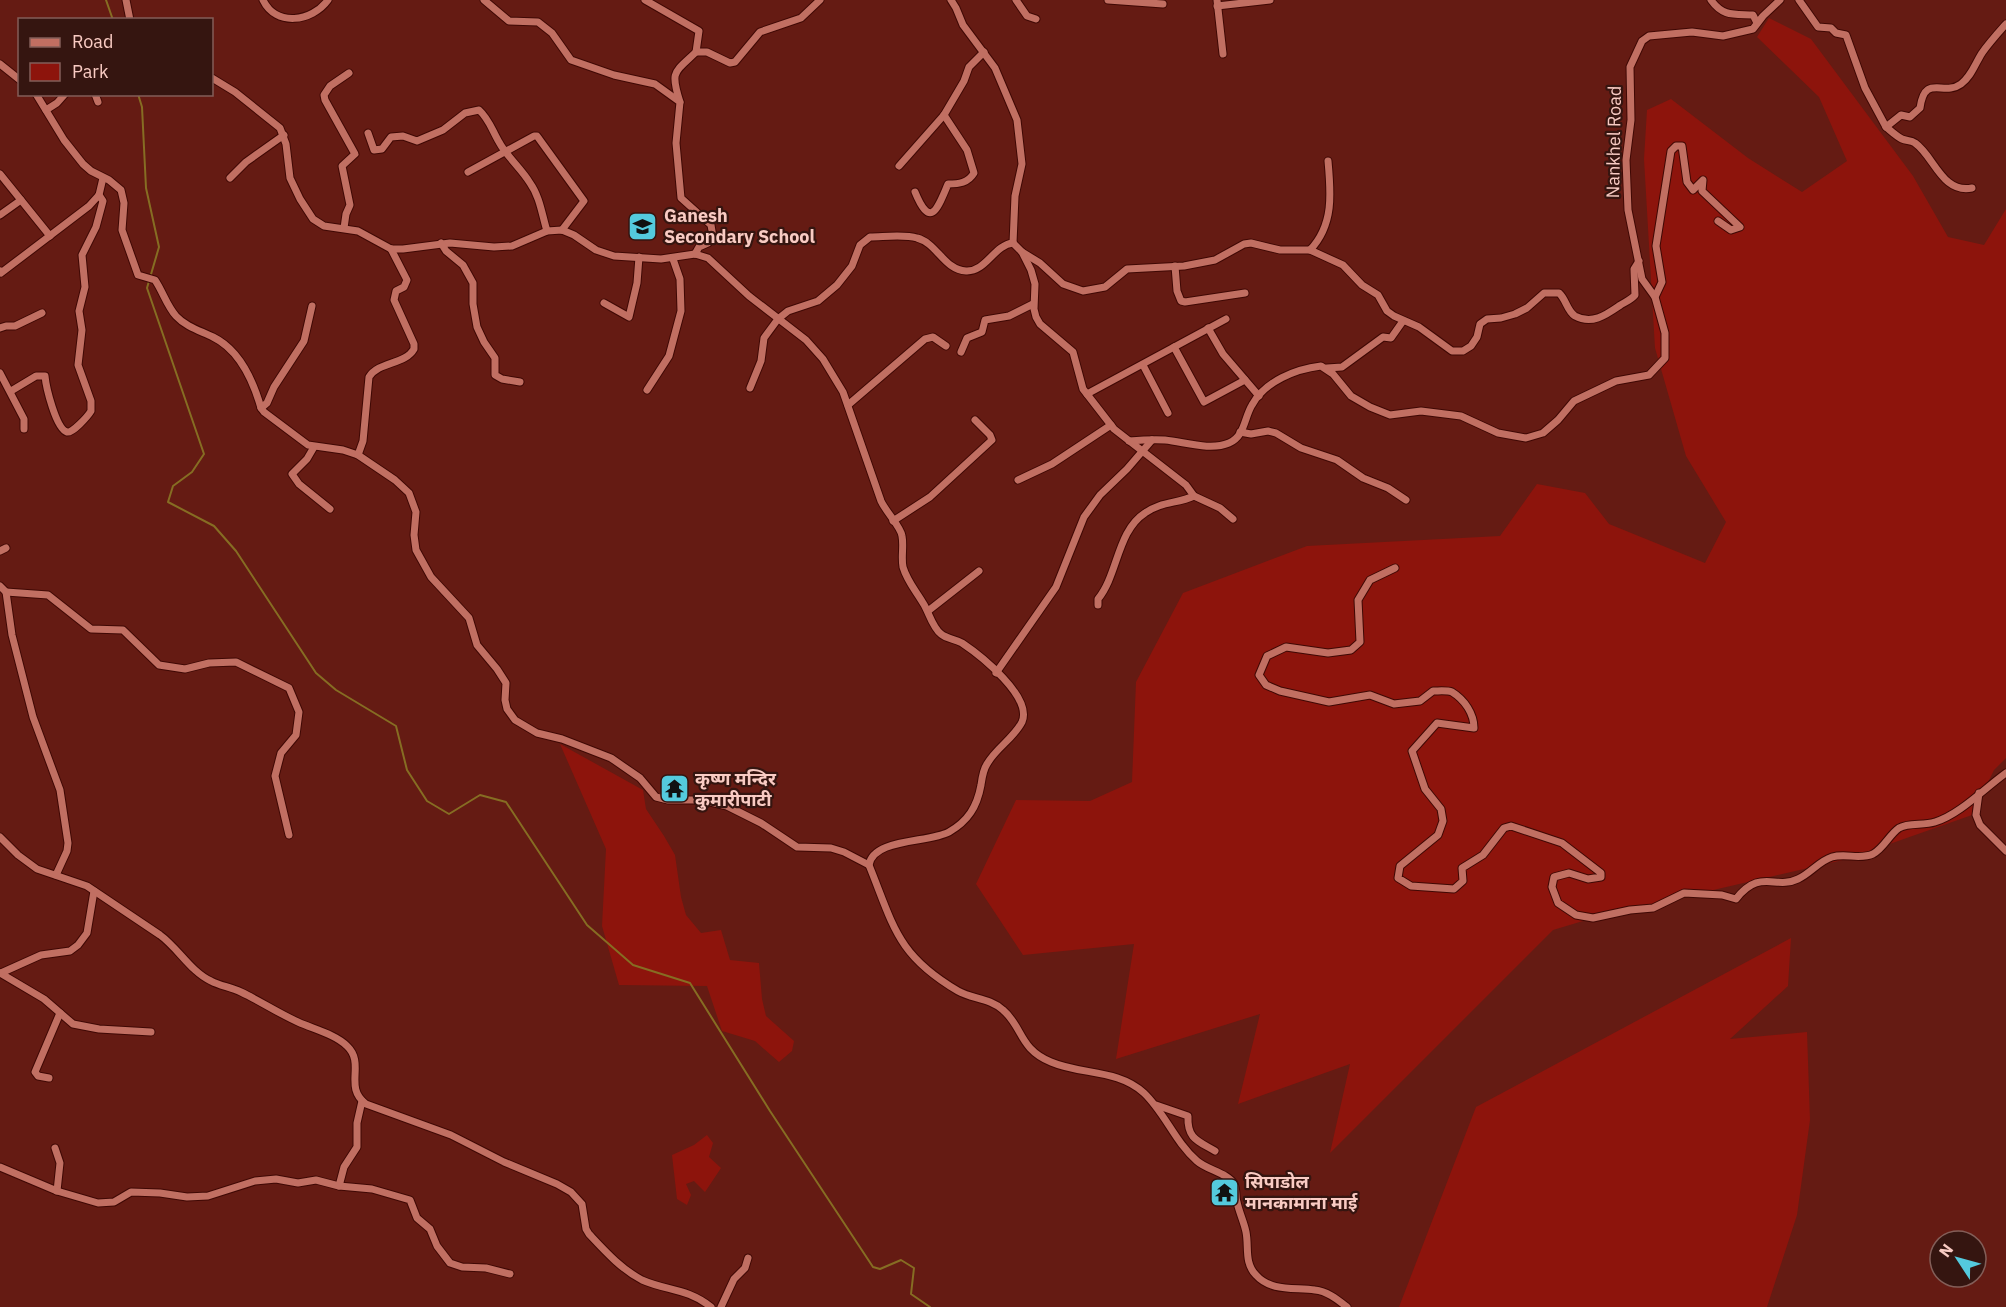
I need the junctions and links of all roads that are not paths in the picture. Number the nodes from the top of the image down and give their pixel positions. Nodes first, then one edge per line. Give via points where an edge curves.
1 (126, 0) edge
2 (263, 0) edge
3 (328, 0) edge
4 (484, 0) edge
5 (645, 0) edge
6 (820, 0) edge
7 (951, 0) edge
8 (1016, 0) edge
9 (1108, 0) edge
10 (1270, 0) edge
11 (1711, 0) edge
12 (1780, 0) edge
13 (1799, 0) edge
14 (1217, 3) edge
15 (1163, 4) dead end
16 (130, 18) edge
17 (1036, 19) dead end
18 (1757, 23) junction
19 (2006, 24) edge
20 (696, 52) junction
21 (984, 52) junction
22 (1223, 54) dead end
23 (0, 64) edge
24 (349, 73) dead end
25 (18, 78) edge
26 (213, 79) edge
27 (37, 96) edge
28 (63, 96) edge
29 (96, 96) edge
30 (98, 102) dead end
31 (680, 102) junction
32 (46, 110) junction
33 (944, 115) junction
34 (1886, 127) junction
35 (368, 133) dead end
36 (284, 135) junction
37 (504, 151) junction
38 (1328, 161) dead end
39 (899, 166) dead end
40 (468, 172) dead end
41 (0, 174) edge
42 (103, 178) junction
43 (230, 178) dead end
44 (1972, 188) dead end
45 (915, 192) dead end
46 (99, 195) junction
47 (21, 200) junction
48 (0, 215) edge
49 (1718, 221) dead end
50 (344, 228) junction
51 (562, 230) junction
52 (548, 231) junction
53 (50, 236) junction
54 (441, 243) junction
55 (1013, 243) junction
56 (391, 249) junction
57 (1310, 250) junction
58 (1022, 252) junction
59 (695, 254) junction
60 (639, 257) junction
61 (674, 259) junction
62 (1639, 261) junction
63 (1175, 266) junction
64 (0, 271) edge
65 (1245, 293) dead end
66 (1655, 297) junction
67 (604, 303) dead end
68 (1034, 304) junction
69 (312, 306) dead end
70 (42, 313) dead end
71 (778, 319) junction
72 (1226, 319) dead end
73 (1403, 321) junction
74 (0, 328) edge
75 (1208, 328) junction
76 (945, 346) dead end
77 (1174, 347) junction
78 (961, 352) dead end
79 (1143, 364) junction
80 (1327, 368) junction
81 (0, 373) edge
82 (1245, 380) junction
83 (520, 382) dead end
84 (750, 388) dead end
85 (647, 390) dead end
86 (11, 391) junction
87 (1088, 394) junction
88 (1259, 396) junction
89 (848, 405) junction
90 (261, 408) junction
91 (1168, 413) dead end
92 (975, 420) dead end
93 (1111, 425) junction
94 (24, 429) dead end
95 (1240, 432) junction
96 (1152, 440) junction
97 (1129, 441) junction
98 (314, 447) junction
99 (1143, 452) junction
100 (358, 455) junction
101 (1018, 480) dead end
102 (1194, 496) junction
103 (1406, 500) dead end
104 (330, 509) dead end
105 (1233, 519) dead end
106 (893, 521) junction
107 (1395, 568) dead end
108 (979, 571) dead end
109 (3, 589) edge
110 (1098, 605) dead end
111 (928, 611) junction
112 (996, 673) junction
113 (2006, 773) edge
114 (1980, 793) junction
115 (289, 835) dead end
116 (0, 837) edge
117 (2006, 851) edge
118 (870, 865) junction
119 (56, 876) junction
120 (94, 891) junction
121 (0, 973) edge
122 (60, 1013) junction
123 (151, 1032) dead end
124 (49, 1078) dead end
125 (362, 1101) junction
126 (1153, 1104) junction
127 (55, 1148) dead end
128 (1215, 1151) dead end
129 (0, 1167) edge
130 (339, 1186) junction
131 (57, 1191) junction
132 (748, 1258) dead end
133 (510, 1274) dead end
134 (711, 1307) edge
135 (721, 1307) edge
136 (1347, 1307) edge

1 - 16 street
2 - 3 street via 276,15 294,18 307,17
4 - 31 street via 509,21 538,22 552,33 571,60 655,84
5 - 20 street via 699,31
6 - 20 street via 801,18 760,32 735,62
7 - 21 street via 963,25
8 - 17 street via 1027,16
9 - 15 street
10 - 14 street
11 - 18 street via 1723,13 1753,15
12 - 18 street, Nankhel Road
13 - 34 street via 1818,27 1846,35 1865,88
14 - 22 street
18 - 62 street, Nankhel Road via 1753,29 1722,36 1692,32 1649,36 1635,52 1629,67 1631,120 1626,160 1628,210
19 - 34 street via 1961,84 1950,89 1928,89 1920,108 1910,117 1901,115
20 - 31 street via 674,77
21 - 33 street via 969,67
21 - 55 street via 1017,120 1022,164 1015,196
23 - 25 street
24 - 50 street via 324,95 355,154 342,166 350,205
26 - 36 street via 276,124
27 - 32 street
28 - 32 street
29 - 30 street
31 - 59 street via 676,143 681,198 711,225 713,237
32 - 42 street via 83,164
33 - 39 street
33 - 45 street via 968,150 972,178 948,184 939,207 928,213
34 - 44 street via 1913,141 1953,185 1963,190
35 - 37 street via 374,150 382,149 391,137 417,141 465,113 479,110
36 - 43 street
36 - 50 street via 290,178 308,212 319,224
37 - 40 street
37 - 51 street via 534,135 541,139 584,201
37 - 52 street via 530,182
38 - 57 street via 1332,197 1328,220
41 - 47 street
42 - 46 street
42 - 90 street via 121,189 122,230 136,272 157,283 177,316 237,354
46 - 53 street
46 - 86 street via 103,201 99,218 82,255 85,287 79,311 82,330 78,365 91,411 75,430 66,432 51,402 45,376 36,376
47 - 48 street
47 - 53 street
49 - 66 street via 1731,230 1740,227 1702,191 1703,180 1693,190 1687,182 1682,146 1676,146 1671,151 1656,246 1662,282
50 - 56 street
51 - 52 street
51 - 60 street via 596,250
52 - 54 street via 512,246
53 - 64 street
54 - 56 street
54 - 83 street via 463,265 473,283 477,327 495,358 495,375
55 - 58 street
55 - 71 street via 1006,244 978,268 967,271 956,269 917,238 870,237 860,245 852,266 837,285 818,301 788,311
56 - 100 street via 407,280 396,291 394,300 414,349 369,377
57 - 63 street via 1245,244 1215,260
57 - 73 street via 1343,266 1378,295 1387,311
58 - 63 street via 1063,284 1083,291 1105,287 1132,267
58 - 68 street via 1035,284
59 - 61 street
59 - 71 street via 712,262
60 - 61 street
60 - 67 street via 629,317
61 - 85 street via 680,279 681,311 669,356
62 - 66 street, Nankhel Road via 1642,279
62 - 73 street via 1634,269 1635,295 1604,316 1588,320 1575,316 1559,293 1544,293 1515,314 1486,319 1471,346 1463,351 1452,351 1419,327
63 - 65 street via 1181,301
66 - 80 street, Nankhel Road via 1665,333 1665,358 1650,375 1616,381 1574,401 1543,433 1527,438 1498,433 1461,416 1421,411 1390,415 1351,396
68 - 78 street via 1009,316 983,321 982,332 967,338
68 - 87 street via 1040,324 1073,352 1083,389
69 - 90 street via 304,341
70 - 74 street via 15,326
71 - 84 street via 764,338 761,361
71 - 89 street via 823,359
72 - 75 street
73 - 80 street via 1393,337 1383,337 1342,367
75 - 77 street
75 - 82 street
76 - 89 street via 933,337 925,339
77 - 79 street
77 - 82 street via 1204,402
79 - 87 street
79 - 91 street
80 - 88 street via 1302,368 1270,384
81 - 86 street
82 - 88 street
86 - 94 street via 24,419
87 - 93 street
88 - 95 street
89 - 106 street via 881,501
90 - 98 street via 297,439
92 - 106 street via 992,440 930,497
93 - 97 street
93 - 101 street via 1053,464
95 - 96 street via 1228,443 1210,446
95 - 103 street via 1276,433 1301,448 1337,460
96 - 97 street
96 - 99 street
97 - 99 street
98 - 100 street
98 - 104 street via 292,474
99 - 102 street via 1186,485
99 - 112 street via 1084,517 1056,587
100 - 118 street via 409,493 416,512 416,550 431,577 469,618 477,645 506,683 507,709 515,720 537,733 611,758 640,778 656,797 727,806 797,847 831,848
102 - 105 street
102 - 110 street via 1161,504 1142,515 1124,538
106 - 111 street via 902,536 907,579
107 - 114 street via 1370,579 1358,600 1360,642 1351,650 1328,653 1286,647 1268,656 1259,675 1266,685 1280,691 1329,702 1370,694 1394,704 1420,701 1433,691 1451,691 1474,717 1473,728 1437,723 1412,751 1425,789 1441,809 1443,821 1438,836 1400,866 1398,878 1411,885 1454,889 1463,881 1462,868 1483,855 1504,828 1511,826 1562,843 1601,873 1601,877 1588,879 1569,873 1554,877 1552,886 1558,903 1576,915 1593,918 1653,908 1684,893 1736,898 1756,882 1798,879 1835,856 1872,854 1900,828 1936,822
108 - 111 street
109 - 115 street via 48,595 91,629 123,630 159,665 185,669 236,662 289,688 299,712 296,735 281,753 275,776
109 - 119 street via 27,696 64,810 67,851
111 - 112 street via 939,632 963,644
112 - 118 street via 1016,693 1024,714 1015,732 986,765 974,810 942,836 880,850
113 - 114 street
114 - 117 street via 1976,815 1980,825
116 - 119 street via 18,855
118 - 126 street via 891,924 923,967 962,993 1002,1008 1024,1042 1043,1059 1130,1083
119 - 120 street
120 - 121 street via 87,933 78,945
120 - 125 street via 170,942 211,982 239,990 347,1046 356,1067 355,1091
121 - 122 street
122 - 123 street via 73,1024
122 - 124 street via 35,1072
125 - 130 street via 357,1147 344,1167
125 - 134 street via 451,1135 557,1184 578,1198 589,1234 622,1267 641,1279 689,1293
126 - 128 street via 1188,1116 1187,1128 1192,1137
126 - 136 street via 1190,1155 1234,1184 1246,1231 1248,1263 1258,1277 1282,1288 1322,1291
127 - 131 street via 60,1163
129 - 131 street
130 - 131 street via 316,1180 298,1183 276,1179 255,1181 208,1196 131,1192 114,1202 98,1203
130 - 133 street via 372,1189 410,1200 417,1218 430,1229 450,1263
132 - 135 street

